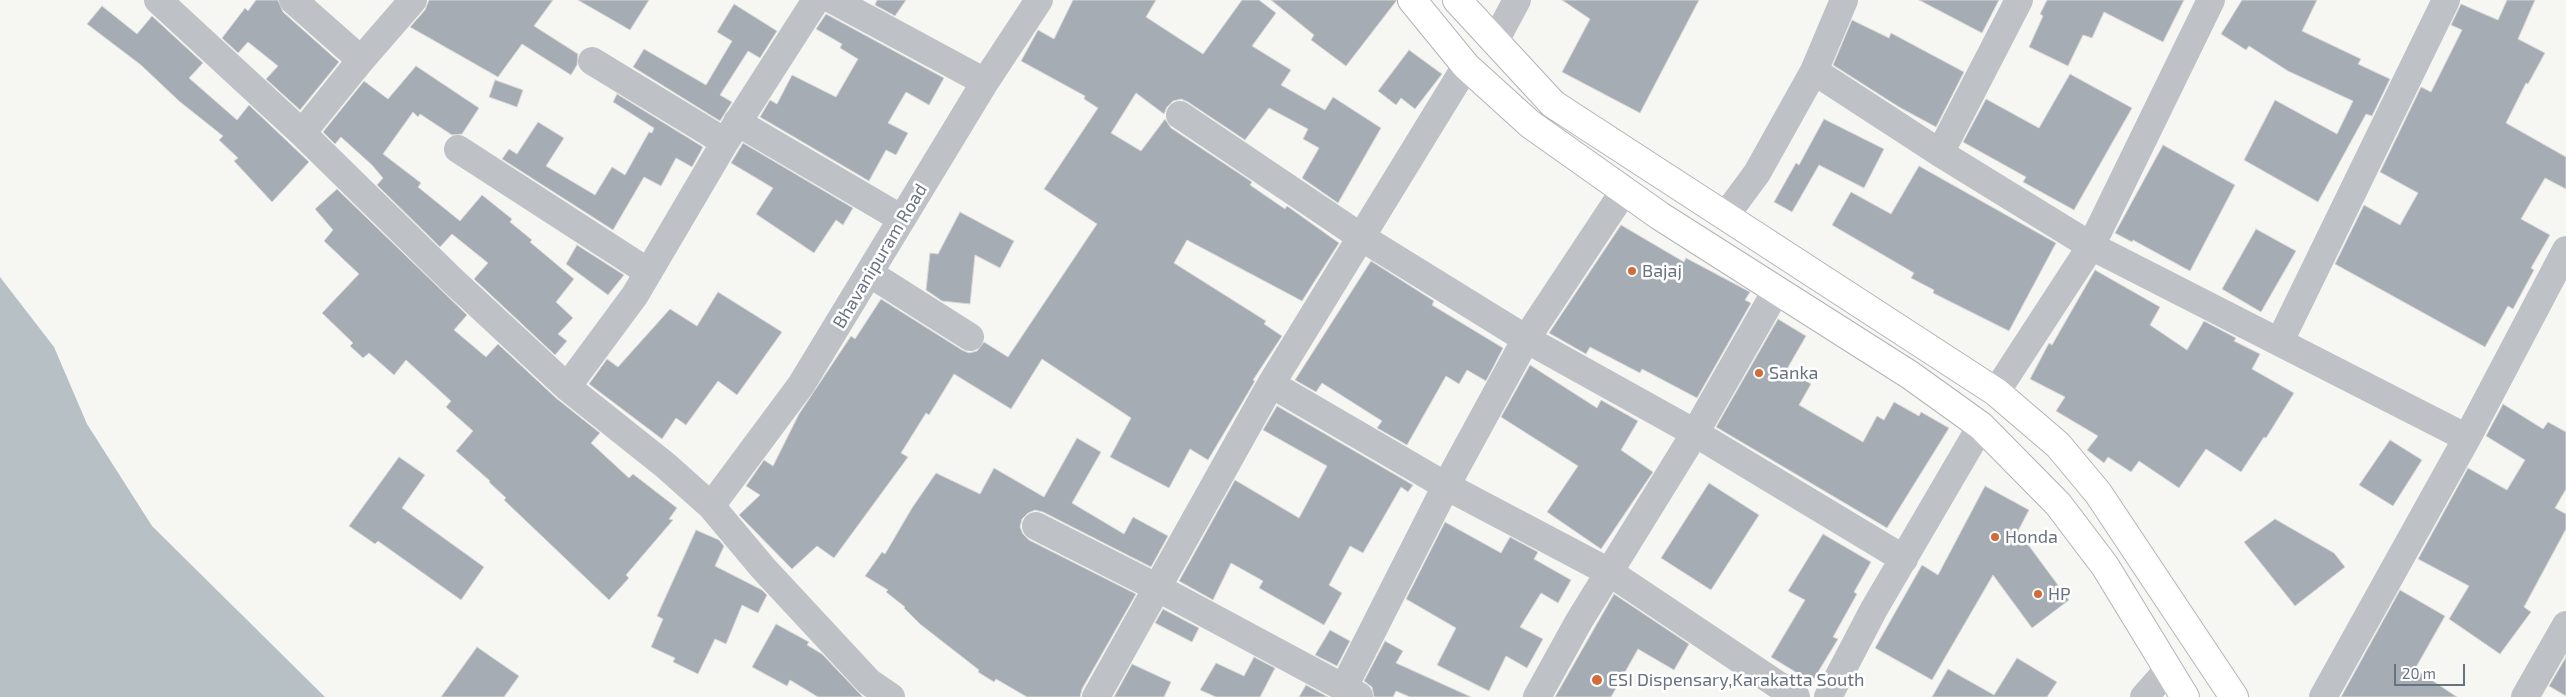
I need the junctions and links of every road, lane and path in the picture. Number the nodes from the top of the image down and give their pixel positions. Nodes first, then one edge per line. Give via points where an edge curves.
1 (158, 0) edge
2 (293, 0) edge
3 (414, 0) edge
4 (818, 0) edge
5 (1039, 0) edge
6 (1412, 0) edge
7 (1457, 0) edge
8 (1517, 0) edge
9 (1844, 0) edge
10 (2019, 0) edge
11 (2211, 0) edge
12 (2446, 0) edge
13 (1495, 41) junction
14 (361, 60) junction
15 (592, 61) dead end
16 (1466, 66) junction
17 (1814, 71) junction
18 (985, 82) junction
19 (1180, 115) dead end
20 (731, 132) junction
21 (302, 133) junction
22 (458, 149) dead end
23 (1940, 153) junction
24 (1624, 191) junction
25 (1726, 215) junction
26 (902, 220) junction
27 (1361, 237) junction
28 (2091, 246) junction
29 (2566, 250) edge
30 (648, 272) junction
31 (869, 273) junction
32 (1776, 291) junction
33 (970, 337) dead end
34 (1526, 339) junction
35 (2280, 341) junction
36 (1272, 384) junction
37 (567, 387) junction
38 (1996, 392) junction
39 (1981, 426) junction
40 (1695, 432) junction
41 (2467, 438) junction
42 (1446, 486) junction
43 (711, 506) junction
44 (1036, 526) dead end
45 (1904, 559) junction
46 (1609, 572) junction
47 (1158, 588) junction
48 (2566, 625) edge
49 (2168, 671) junction
50 (1352, 692) edge
51 (891, 697) edge
52 (1096, 697) edge
53 (1537, 697) edge
54 (1796, 697) edge
55 (1828, 697) edge
56 (2144, 697) edge
57 (2185, 697) edge
58 (2234, 697) edge
59 (2323, 697) edge
60 (2525, 697) edge

1 - 21 street
2 - 14 street
3 - 14 street
4 - 18 street
4 - 20 street
5 - 18 street, Bhavanipuram Road
6 - 16 highway
7 - 13 highway
8 - 13 street
9 - 17 street
10 - 23 street
11 - 28 street
12 - 35 street
13 - 25 highway via 1553,104
14 - 21 street
15 - 20 street
16 - 24 highway via 1530,124
16 - 27 street
17 - 23 street
17 - 25 street via 1757,172
18 - 26 street, Bhavanipuram Road
19 - 27 street
20 - 26 street
20 - 30 street
21 - 37 street
22 - 30 street
23 - 28 street
24 - 32 highway
24 - 34 street
25 - 38 highway
26 - 31 street, Bhavanipuram Road
27 - 34 street
27 - 36 street
28 - 35 street
28 - 38 street
29 - 41 street
30 - 37 street
31 - 33 street
31 - 43 street, Bhavanipuram Road via 801,385
32 - 39 highway via 1910,375
32 - 40 street
34 - 40 street
34 - 42 street
35 - 41 street
36 - 42 street
36 - 47 street
37 - 43 street
38 - 58 highway via 2058,445 2098,494
39 - 45 street
39 - 49 highway via 2058,504 2105,566
40 - 45 street
40 - 46 street
41 - 59 street
42 - 46 street
42 - 50 street
43 - 51 street via 870,682
44 - 47 street
45 - 55 street
46 - 53 street
46 - 54 street
47 - 50 street
47 - 52 street
48 - 60 street
49 - 56 street
49 - 57 highway

